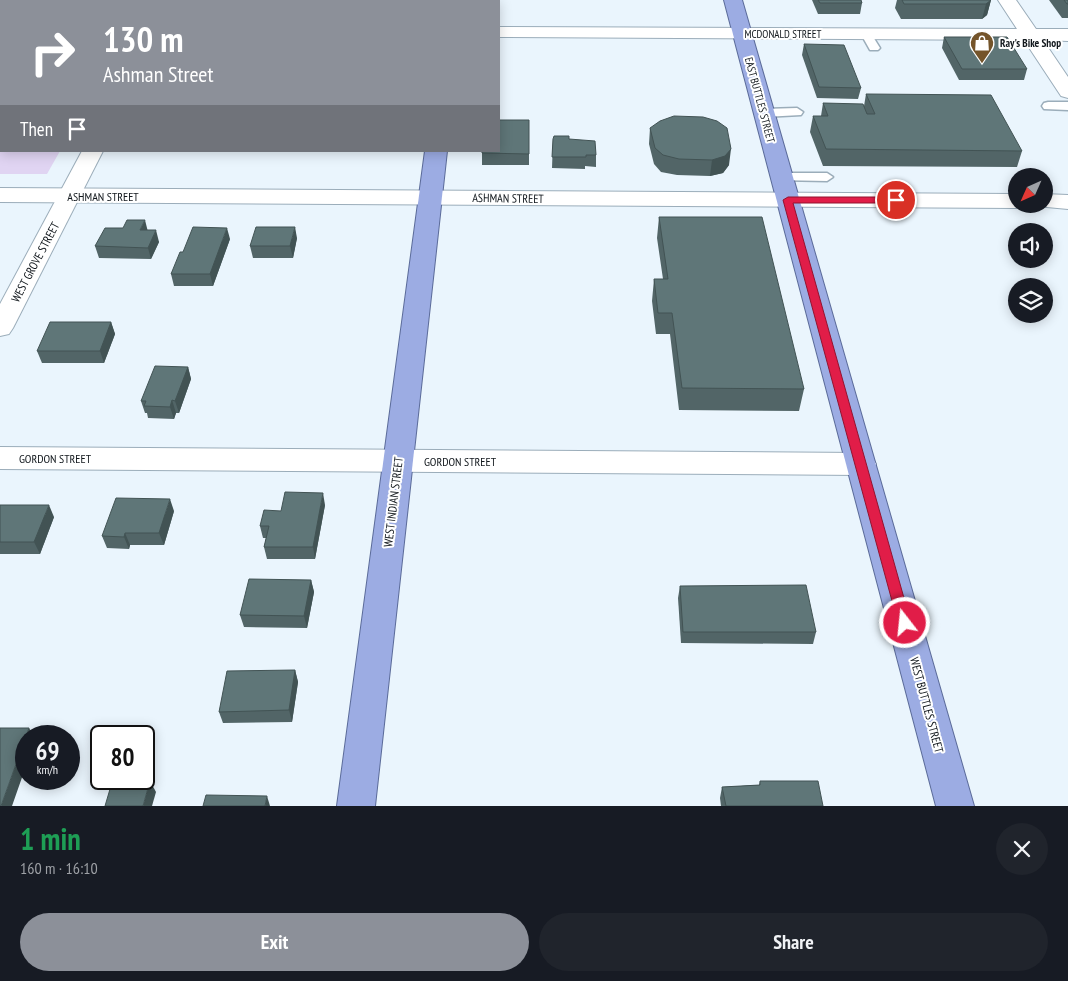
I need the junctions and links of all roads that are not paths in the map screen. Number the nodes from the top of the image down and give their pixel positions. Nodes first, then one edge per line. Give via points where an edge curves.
1 (733, 0) edge
2 (1007, 0) edge
3 (500, 32) edge
4 (742, 34) junction
5 (1030, 35) junction
6 (1068, 35) edge
7 (1068, 92) edge
8 (1048, 106) dead end
9 (1068, 106) edge
10 (797, 112) dead end
11 (764, 113) junction
12 (92, 152) edge
13 (436, 152) edge
14 (827, 177) dead end
15 (784, 189) junction
16 (0, 195) edge
17 (70, 196) junction
18 (430, 197) junction
19 (1008, 201) edge
20 (1053, 202) edge
21 (1068, 202) edge
22 (0, 328) edge
23 (0, 458) edge
24 (398, 461) junction
25 (860, 464) junction
26 (356, 806) edge
27 (955, 806) edge

1 - 4 highway, EAST BUTTLES STREET
2 - 5 street
3 - 4 street, MCDONALD STREET
4 - 5 street, MCDONALD STREET via 870,41
4 - 11 highway, EAST BUTTLES STREET
5 - 6 street, MCDONALD STREET
5 - 7 street
8 - 9 lane
10 - 11 lane
11 - 15 highway, EAST BUTTLES STREET
12 - 17 street, WEST GROVE STREET
13 - 18 highway, WEST INDIAN STREET
14 - 15 lane
15 - 18 street, ASHMAN STREET
15 - 19 street, ASHMAN STREET
15 - 25 highway, WEST BUTTLES STREET
16 - 17 street, ASHMAN STREET
17 - 18 street, ASHMAN STREET
17 - 22 street, WEST GROVE STREET
18 - 24 highway, WEST INDIAN STREET
20 - 21 street
23 - 24 street, GORDON STREET
24 - 25 street, GORDON STREET
24 - 26 highway, WEST INDIAN STREET
25 - 27 highway, WEST BUTTLES STREET

